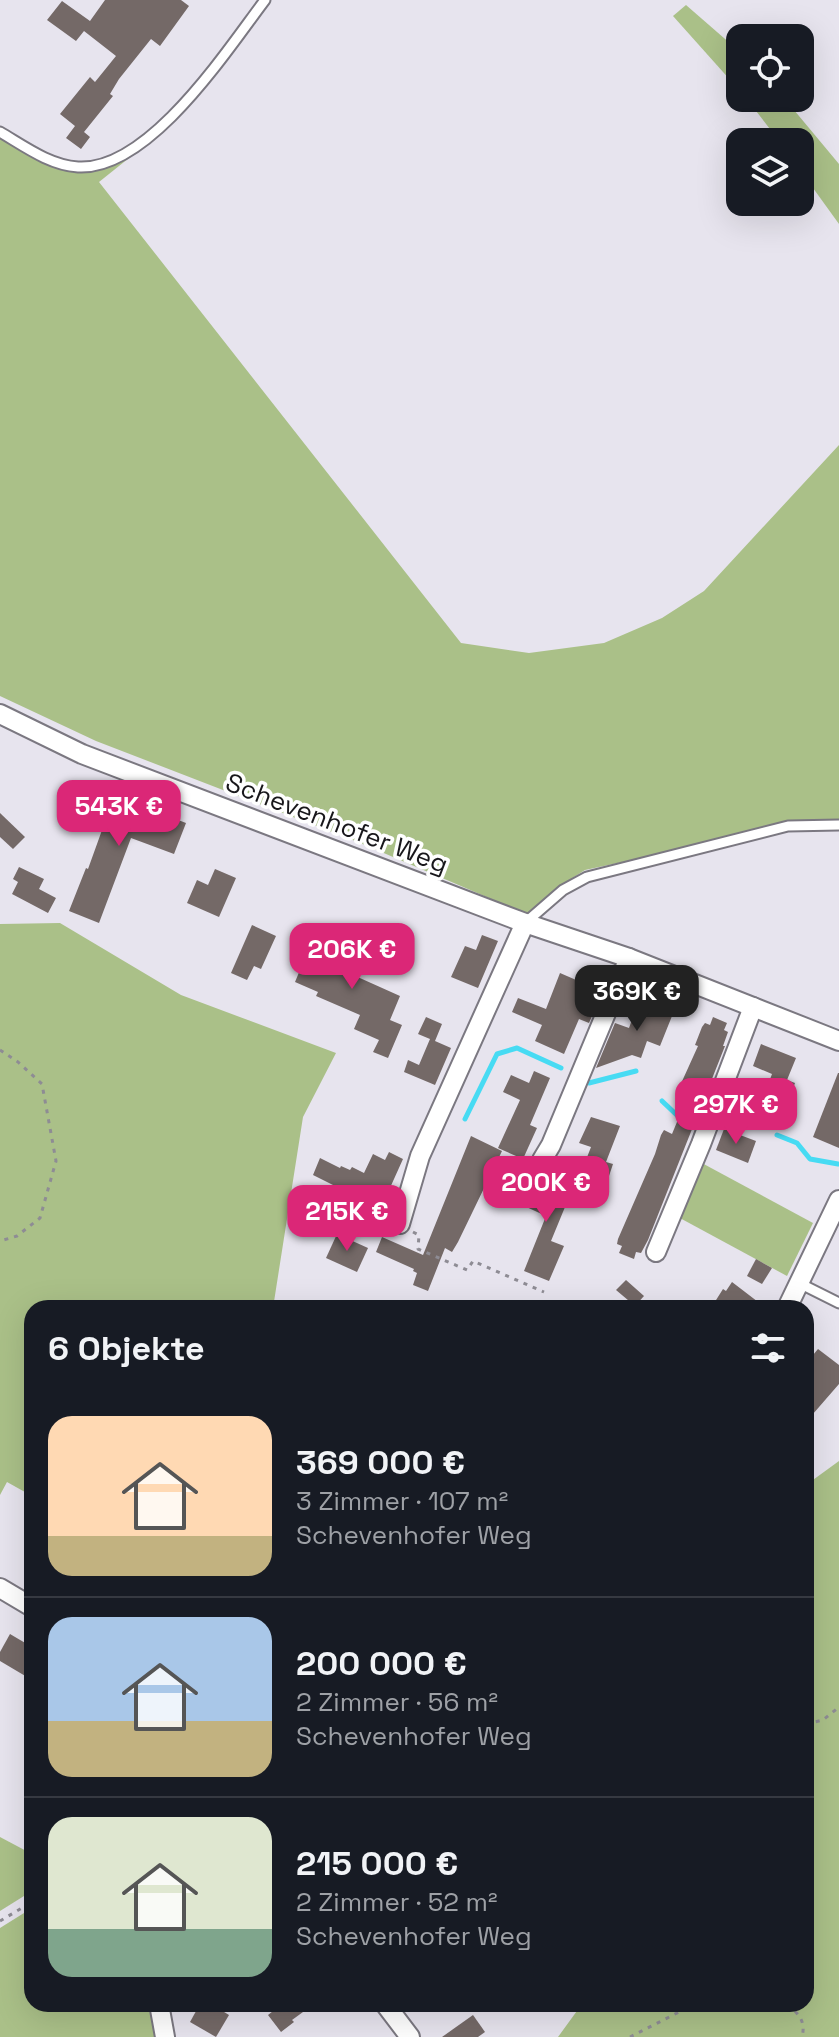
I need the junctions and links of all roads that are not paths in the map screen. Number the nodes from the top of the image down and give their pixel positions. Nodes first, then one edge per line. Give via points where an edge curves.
1 (265, 0) edge
2 (0, 132) edge
3 (0, 714) edge
4 (839, 825) edge
5 (525, 923) junction
6 (629, 958) junction
7 (753, 1007) junction
8 (839, 1041) edge
9 (542, 1160) dead end
10 (839, 1200) edge
11 (400, 1224) road end
12 (656, 1252) dead end
13 (799, 1283) junction
14 (791, 1300) edge
15 (839, 1303) edge
16 (0, 1588) edge
17 (24, 1602) edge
18 (160, 2012) edge
19 (391, 2012) edge
20 (165, 2037) edge
21 (410, 2037) edge

1 - 2 lane via 180,109 113,159 87,167 63,164
3 - 5 street, Schevenhofer Weg via 82,754
4 - 5 lane via 788,826 587,877
5 - 6 street, Schevenhofer Weg
5 - 11 street via 420,1156
6 - 7 street, Schevenhofer Weg
6 - 9 street
7 - 8 street, Schevenhofer Weg
7 - 12 street
10 - 13 street
13 - 14 street
13 - 15 lane
16 - 17 street
18 - 20 street
19 - 21 street

